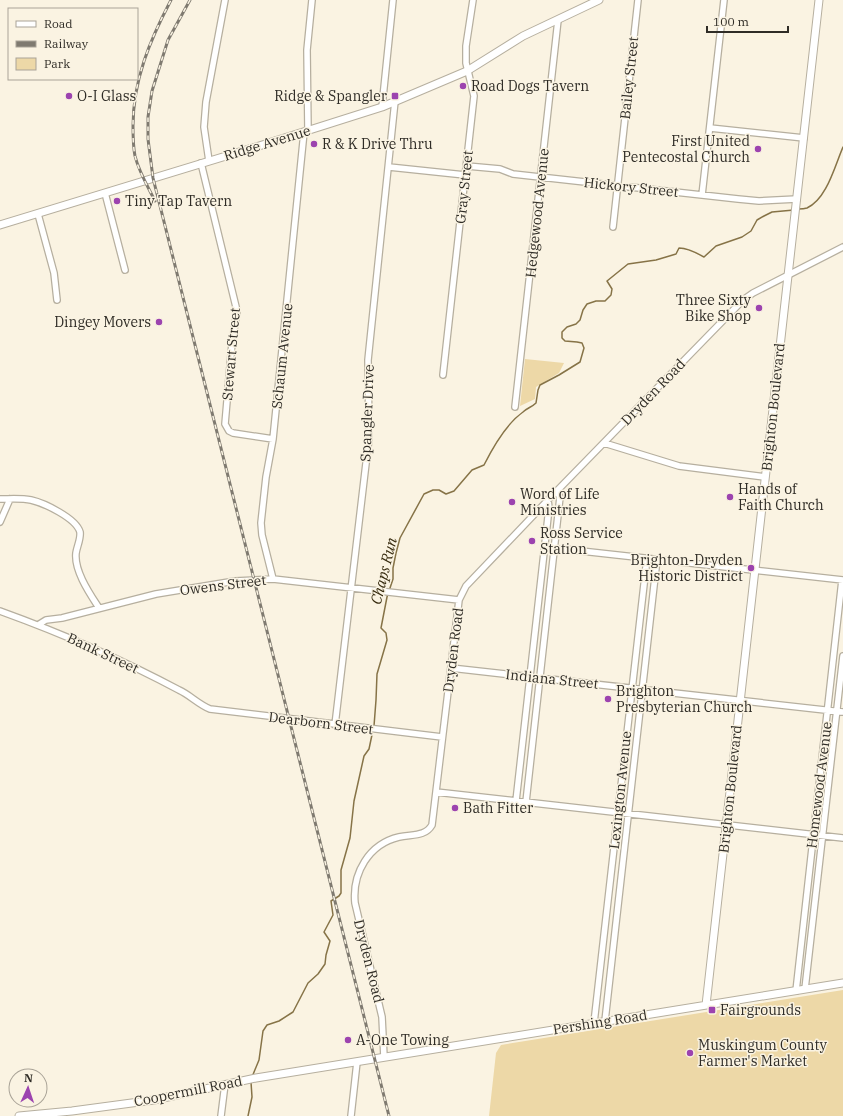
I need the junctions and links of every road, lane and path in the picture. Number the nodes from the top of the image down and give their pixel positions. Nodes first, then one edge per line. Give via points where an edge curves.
1 (225, 0) edge
2 (312, 0) edge
3 (393, 0) edge
4 (473, 0) edge
5 (599, 0) edge
6 (638, 0) edge
7 (724, 0) edge
8 (819, 0) edge
9 (558, 20) junction
10 (467, 70) junction
11 (395, 102) junction
12 (382, 107) junction
13 (710, 128) junction
14 (306, 132) junction
15 (804, 138) junction
16 (209, 161) junction
17 (201, 163) junction
18 (389, 166) junction
19 (467, 166) junction
20 (465, 175) junction
21 (541, 177) junction
22 (618, 186) junction
23 (105, 193) junction
24 (702, 195) junction
25 (797, 202) junction
26 (38, 214) junction
27 (0, 225) edge
28 (613, 226) dead end
29 (843, 247) edge
30 (125, 270) dead end
31 (788, 275) junction
32 (57, 300) dead end
33 (443, 375) dead end
34 (515, 407) dead end
35 (273, 439) junction
36 (604, 442) junction
37 (765, 477) junction
38 (556, 491) junction
39 (0, 499) edge
40 (10, 499) junction
41 (548, 500) junction
42 (0, 522) edge
43 (545, 547) junction
44 (555, 548) junction
45 (647, 558) junction
46 (657, 559) junction
47 (754, 570) junction
48 (273, 579) junction
49 (843, 580) edge
50 (351, 588) junction
51 (459, 600) junction
52 (99, 608) junction
53 (0, 610) edge
54 (38, 625) junction
55 (843, 656) edge
56 (451, 668) junction
57 (530, 677) junction
58 (541, 678) junction
59 (631, 688) junction
60 (642, 689) junction
61 (740, 700) junction
62 (202, 705) joint
63 (827, 710) junction
64 (840, 711) edge
65 (335, 725) junction
66 (442, 737) junction
67 (436, 792) junction
68 (516, 801) junction
69 (526, 802) junction
70 (617, 813) junction
71 (628, 814) junction
72 (726, 825) junction
73 (813, 834) junction
74 (823, 836) junction
75 (843, 838) edge
76 (843, 983) edge
77 (805, 989) junction
78 (796, 991) junction
79 (706, 1005) junction
80 (605, 1021) junction
81 (594, 1023) junction
82 (384, 1057) junction
83 (357, 1062) junction
84 (225, 1084) junction
85 (19, 1116) edge
86 (221, 1116) edge
87 (350, 1116) edge

1 - 16 street via 206,102 204,127
2 - 14 street, Schaum Avenue via 306,50
3 - 12 street
4 - 10 street, Gray Street via 466,46
5 - 9 street, Ridge Avenue
6 - 22 street, Bailey Street
7 - 13 street
8 - 15 street, Brighton Boulevard
9 - 10 street, Ridge Avenue via 518,39
9 - 21 street, Hedgewood Avenue
10 - 11 street, Ridge Avenue
10 - 19 street, Gray Street via 474,96
11 - 12 street, Ridge Avenue
11 - 18 street, Spangler Drive
12 - 14 street, Ridge Avenue
13 - 15 street
13 - 24 street
14 - 16 street, Ridge Avenue
14 - 35 street, Schaum Avenue
15 - 25 street, Brighton Boulevard
16 - 17 street, Ridge Avenue
17 - 23 street, Ridge Avenue
17 - 35 street, Stewart Street via 237,311 225,424 233,433
18 - 20 street
18 - 50 street, Spangler Drive via 368,360 369,438
19 - 20 street, Gray Street
19 - 21 street, Hickory Street
20 - 33 street, Gray Street
21 - 22 street, Hickory Street
21 - 34 street, Hedgewood Avenue
22 - 24 street, Hickory Street
22 - 28 street, Bailey Street
23 - 26 street, Ridge Avenue
23 - 30 street
24 - 25 street, Hickory Street
25 - 31 street, Brighton Boulevard
26 - 27 street, Ridge Avenue
26 - 32 street via 54,273
29 - 31 street, Dryden Road
31 - 36 street, Dryden Road via 743,300
31 - 37 street, Brighton Boulevard
35 - 48 street, Schaum Avenue via 261,523
36 - 37 street via 679,466
36 - 38 street, Dryden Road
37 - 47 street, Brighton Boulevard
38 - 41 street, Dryden Road
38 - 44 street via 560,497
39 - 40 street
40 - 42 street
40 - 52 street via 30,500 47,506 80,529 76,561
41 - 43 street
41 - 51 street, Dryden Road via 466,586
43 - 44 street
43 - 57 street
44 - 45 street
44 - 58 street
45 - 46 street
45 - 59 street, Lexington Avenue
46 - 47 street
46 - 60 street, Lexington Avenue
47 - 49 street
47 - 61 street, Brighton Boulevard
48 - 50 street, Owens Street
48 - 52 street, Owens Street via 235,581 178,590
49 - 63 street, Homewood Avenue
50 - 51 street, Owens Street
50 - 65 street, Spangler Drive
51 - 56 street, Dryden Road
52 - 54 street, Owens Street via 46,620
53 - 54 street, Bank Street
54 - 62 street, Bank Street via 98,650 179,690
55 - 64 street, Homewood Avenue
56 - 57 street, Indiana Street
56 - 66 street, Dryden Road
57 - 58 street, Indiana Street
57 - 68 street
58 - 59 street, Indiana Street
58 - 69 street
59 - 60 street, Indiana Street
59 - 70 street, Lexington Avenue
60 - 61 street, Indiana Street
60 - 71 street, Lexington Avenue
61 - 63 street, Indiana Street
61 - 72 street, Brighton Boulevard
62 - 65 street, Dearborn Street via 210,709
63 - 64 street, Indiana Street
63 - 73 street, Homewood Avenue
64 - 74 street, Homewood Avenue
65 - 66 street, Dearborn Street
66 - 67 street, Dryden Road
67 - 68 street
67 - 82 street, Dryden Road via 432,824 427,832 391,839 378,846 363,864 355,884 355,903 382,1017
68 - 69 street
69 - 70 street
70 - 71 street
70 - 81 street, Lexington Avenue
71 - 72 street
71 - 80 street, Lexington Avenue
72 - 73 street
72 - 79 street, Brighton Boulevard
73 - 74 street
73 - 78 street, Homewood Avenue
74 - 75 street
74 - 77 street, Homewood Avenue
76 - 77 street, Pershing Road
77 - 78 street, Pershing Road
78 - 79 street, Pershing Road
79 - 80 street, Pershing Road
80 - 81 street, Pershing Road
81 - 82 street, Pershing Road
82 - 83 street, Pershing Road
83 - 84 street, Coopermill Road
83 - 87 street
84 - 85 street, Coopermill Road via 154,1100
84 - 86 street

